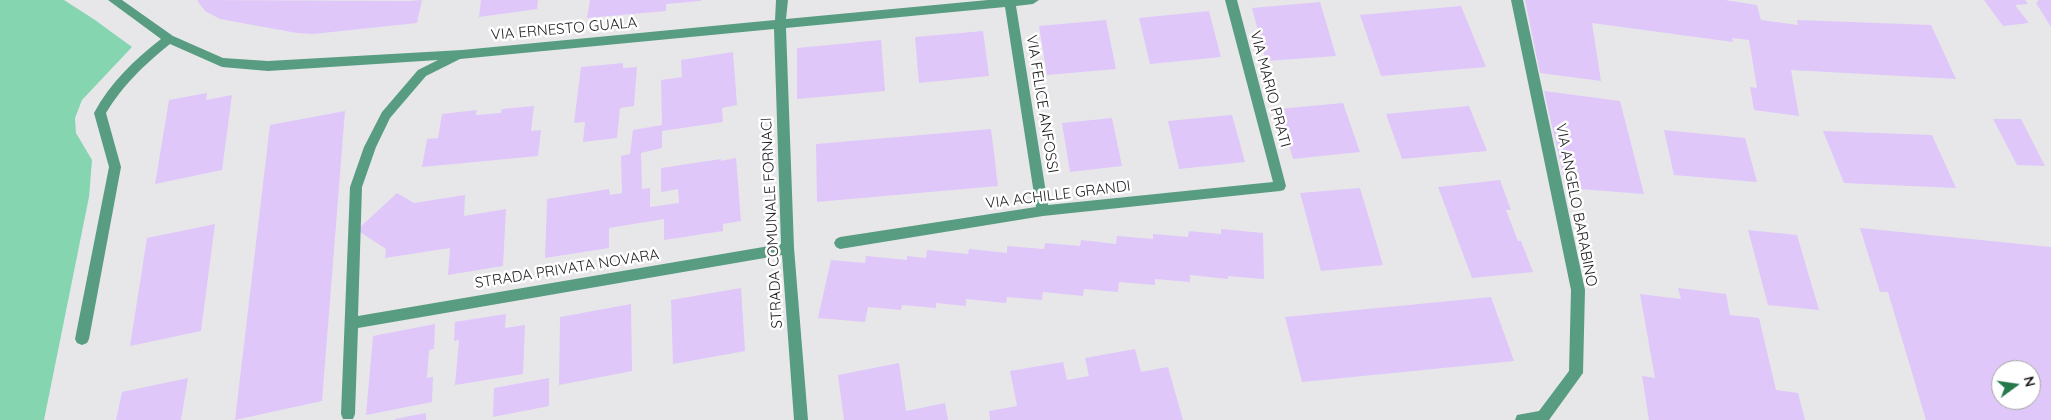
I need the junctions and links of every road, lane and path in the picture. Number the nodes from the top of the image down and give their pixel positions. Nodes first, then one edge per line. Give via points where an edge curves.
1 (114, 0) edge
2 (782, 0) edge
3 (1033, 0) edge
4 (1231, 0) edge
5 (1517, 0) edge
6 (1009, 1) edge
7 (780, 24) junction
8 (169, 39) junction
9 (462, 54) junction
10 (1280, 186) joint
11 (1043, 211) junction
12 (840, 243) dead end
13 (788, 248) junction
14 (351, 323) junction
15 (82, 339) dead end
16 (348, 414) dead end
17 (801, 420) edge
18 (1522, 420) edge

1 - 8 street, VIA ERNESTO GUALA
2 - 7 street, STRADA COMUNALE FORNACI
3 - 6 street, VIA ERNESTO GUALA
4 - 10 street, VIA MARIO PRATI
5 - 18 street, VIA ANGELO BARABINO via 1578,290 1576,373 1543,417
6 - 7 street, VIA ERNESTO GUALA
6 - 11 street, VIA FELICE ANFOSSI
7 - 9 street, VIA ERNESTO GUALA
7 - 13 street, STRADA COMUNALE FORNACI
8 - 9 street, VIA ERNESTO GUALA via 222,62 268,66
8 - 15 street via 117,86 100,113 115,167
9 - 14 street via 422,73 386,115 370,147 356,187
10 - 11 street, VIA ACHILLE GRANDI
11 - 12 street, VIA ACHILLE GRANDI
13 - 14 street, STRADA PRIVATA NOVARA
13 - 17 street, STRADA COMUNALE FORNACI
14 - 16 street

